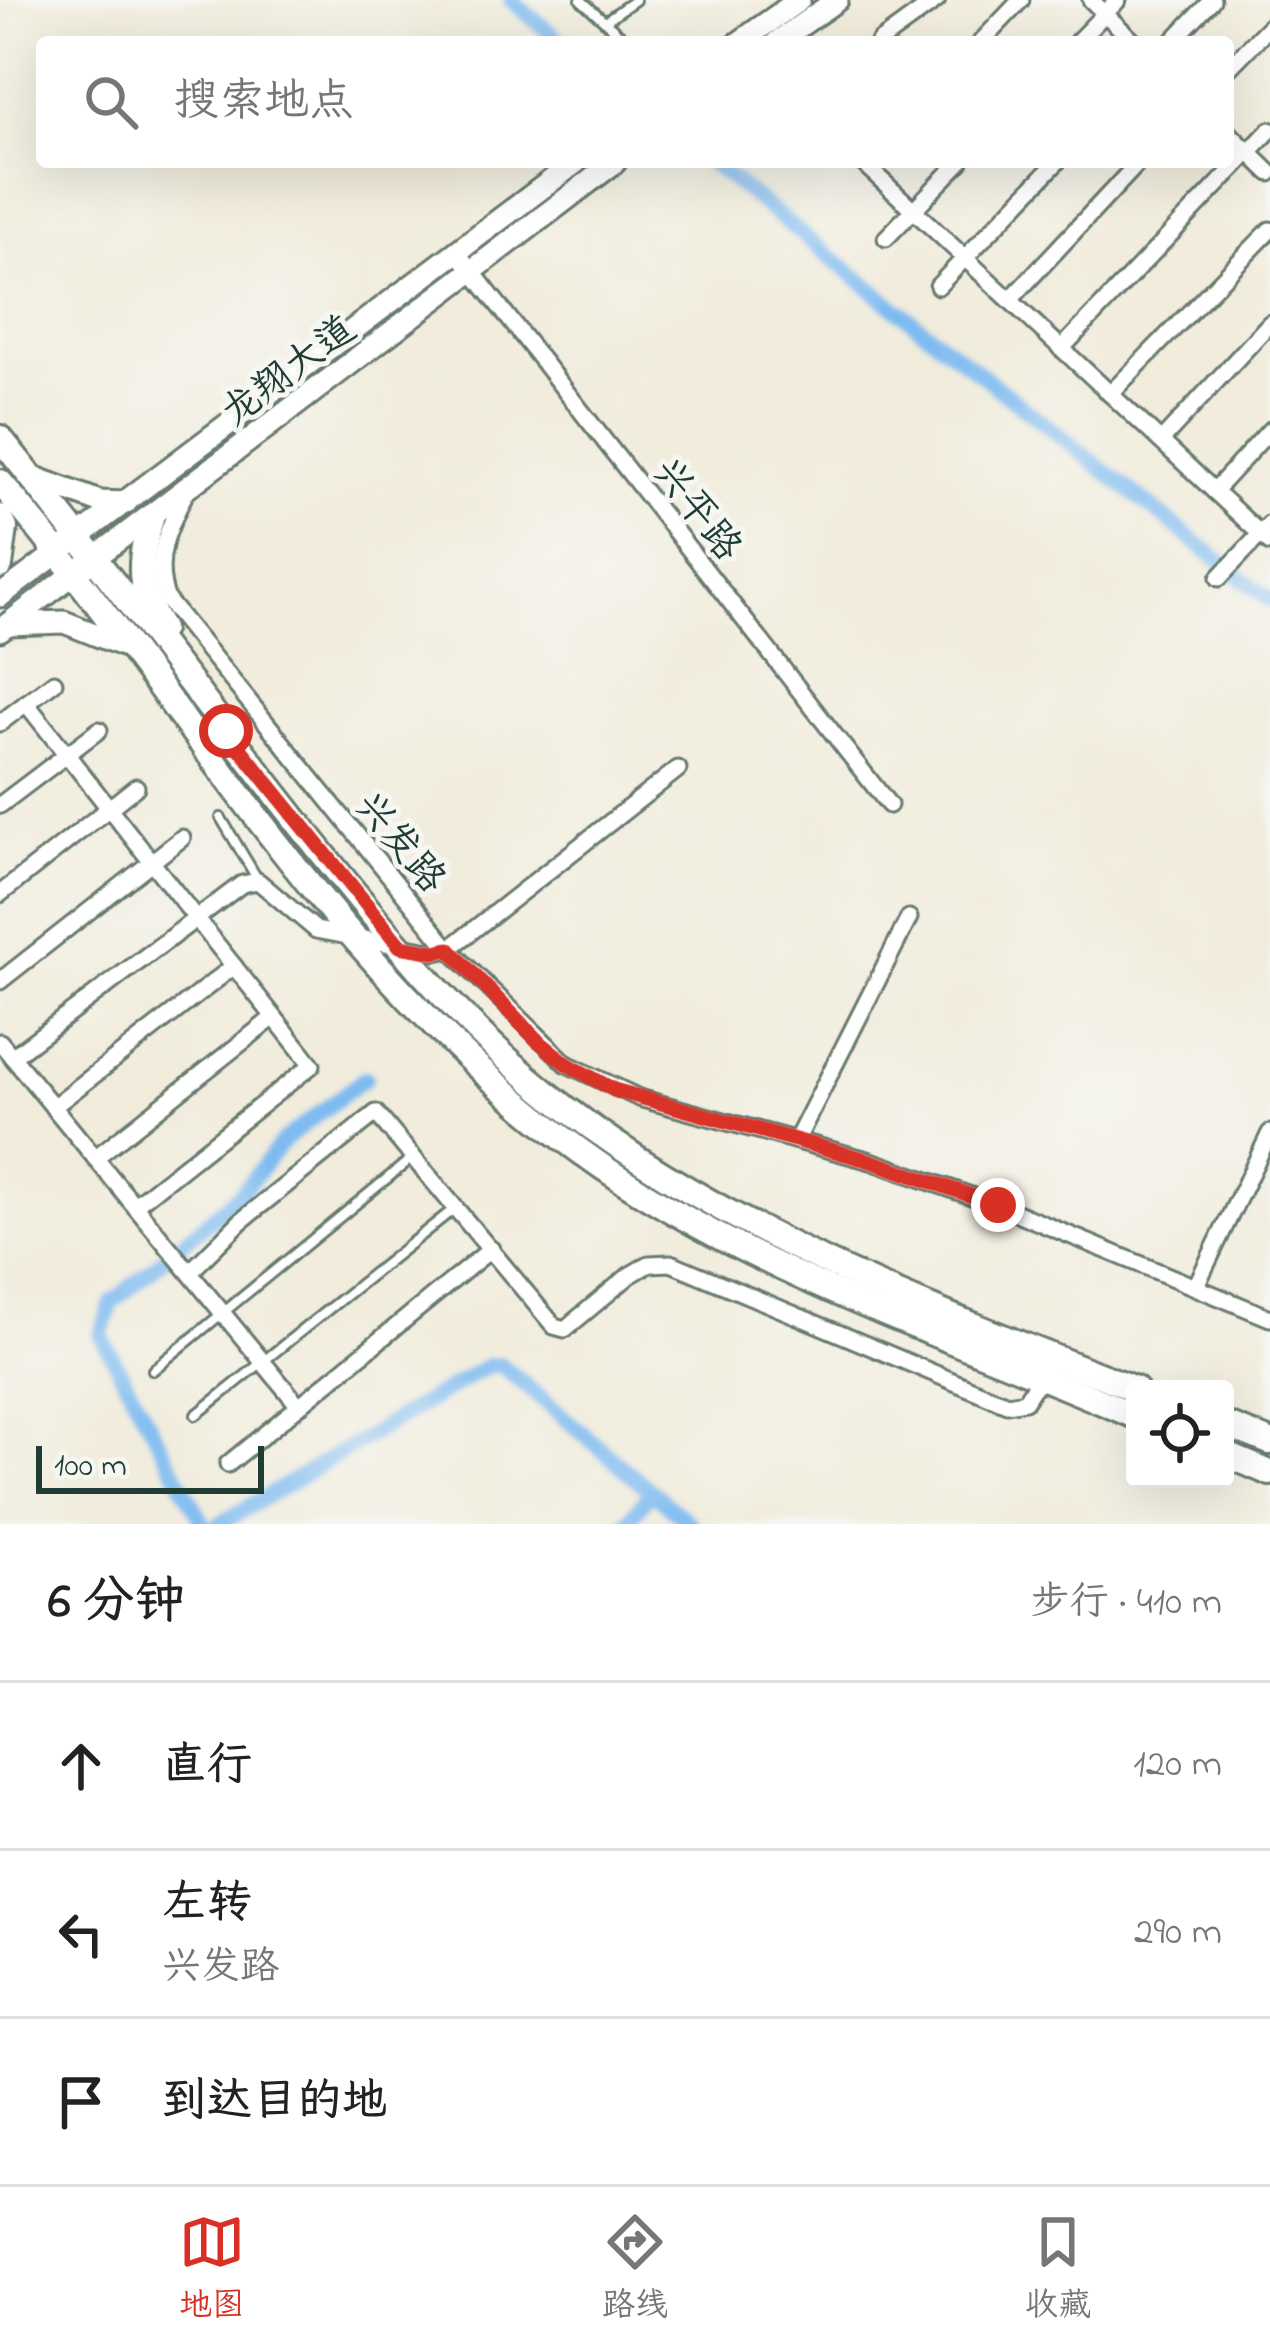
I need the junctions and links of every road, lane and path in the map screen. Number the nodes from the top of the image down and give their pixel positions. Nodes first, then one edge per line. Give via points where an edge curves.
1 (581, 0) edge
2 (635, 0) edge
3 (799, 0) edge
4 (837, 0) edge
5 (937, 0) edge
6 (1022, 0) edge
7 (1090, 0) edge
8 (1118, 0) edge
9 (1213, 0) edge
10 (1105, 14) junction
11 (605, 21) junction
12 (1270, 26) edge
13 (621, 36) edge
14 (748, 36) edge
15 (786, 36) edge
16 (887, 36) edge
17 (987, 36) edge
18 (1083, 36) edge
19 (1128, 36) edge
20 (1178, 36) edge
21 (1234, 63) edge
22 (1270, 130) edge
23 (1234, 138) edge
24 (1249, 152) junction
25 (568, 168) edge
26 (607, 168) edge
27 (869, 168) edge
28 (954, 168) edge
29 (1051, 168) edge
30 (1133, 168) edge
31 (1234, 168) edge
32 (1234, 168) edge
33 (1270, 172) edge
34 (913, 210) junction
35 (1270, 230) edge
36 (886, 238) dead end
37 (457, 252) junction
38 (964, 258) junction
39 (472, 272) junction
40 (938, 286) dead end
41 (1010, 300) junction
42 (1270, 323) edge
43 (1061, 349) junction
44 (1110, 394) junction
45 (1270, 430) edge
46 (0, 438) edge
47 (1161, 441) junction
48 (29, 476) junction
49 (0, 482) edge
50 (1214, 490) junction
51 (186, 492) junction
52 (126, 503) junction
53 (0, 517) edge
54 (151, 518) junction
55 (1267, 534) edge
56 (68, 547) junction
57 (0, 566) edge
58 (83, 569) junction
59 (1219, 578) dead end
60 (0, 596) edge
61 (4, 627) edge
62 (127, 646) junction
63 (55, 682) dead end
64 (26, 703) junction
65 (0, 722) edge
66 (99, 730) dead end
67 (226, 731) junction
68 (67, 754) junction
69 (678, 770) dead end
70 (136, 787) dead end
71 (889, 805) dead end
72 (0, 806) edge
73 (109, 808) junction
74 (221, 818) dead end
75 (182, 838) dead end
76 (151, 862) junction
77 (258, 881) junction
78 (0, 894) edge
79 (194, 916) junction
80 (909, 918) dead end
81 (355, 939) junction
82 (400, 946) junction
83 (449, 949) junction
84 (234, 966) junction
85 (0, 982) edge
86 (274, 1018) junction
87 (0, 1042) edge
88 (12, 1057) junction
89 (53, 1107) junction
90 (1270, 1133) edge
91 (796, 1141) junction
92 (414, 1157) junction
93 (95, 1158) junction
94 (135, 1205) junction
95 (456, 1207) junction
96 (491, 1249) junction
97 (188, 1269) junction
98 (1196, 1286) junction
99 (223, 1313) junction
100 (1270, 1318) edge
101 (263, 1362) junction
102 (1044, 1365) junction
103 (153, 1370) dead end
104 (1126, 1387) edge
105 (299, 1406) junction
106 (1126, 1411) edge
107 (196, 1415) dead end
108 (1234, 1428) edge
109 (1270, 1442) edge
110 (1234, 1458) edge
111 (228, 1464) dead end
112 (1270, 1473) edge

1 - 11 lane
2 - 11 lane
3 - 14 main road
4 - 15 main road
5 - 16 street
6 - 17 street
7 - 10 street
8 - 10 street
9 - 20 street
10 - 18 street
10 - 19 street
11 - 13 lane
12 - 21 street
22 - 24 street
23 - 24 street
24 - 32 street
24 - 33 street
25 - 37 main road, 龙翔大道
26 - 39 main road, 龙翔大道
27 - 34 street
28 - 34 street
29 - 38 street
30 - 41 street
31 - 43 street
34 - 36 street
34 - 38 street
35 - 44 street
37 - 39 street, 兴平路
37 - 52 main road, 龙翔大道
38 - 40 street
38 - 41 street
39 - 51 main road, 龙翔大道
39 - 71 street, 兴平路
41 - 43 street
42 - 47 street
43 - 44 street
44 - 47 street
45 - 50 street
46 - 48 main road
47 - 50 street
48 - 52 main road via 100,502
48 - 56 main road
49 - 56 main road
50 - 55 street
51 - 54 main road, 龙翔大道
51 - 83 street, 兴发路 via 162,548 167,600
52 - 56 main road, 龙翔大道
53 - 57 main road
54 - 58 main road, 龙翔大道
54 - 67 main road via 143,590
55 - 59 street
56 - 58 main road
56 - 60 main road, 龙翔大道
58 - 61 main road, 龙翔大道
58 - 62 main road
58 - 67 main road
61 - 62 main road via 64,622
62 - 81 main road
63 - 64 street
64 - 65 street
64 - 68 street
66 - 68 street
67 - 82 main road
68 - 72 street
68 - 73 street
69 - 83 street
70 - 73 street
73 - 76 street
73 - 78 street
74 - 77 lane
75 - 76 street
76 - 79 street
76 - 85 street
77 - 79 street
77 - 81 street via 316,930
79 - 84 street
79 - 88 street
80 - 91 street
81 - 82 street
81 - 102 main road via 511,1098 627,1184 800,1276
82 - 83 street
82 - 102 main road via 525,1075 683,1187
83 - 91 street, 兴发路 via 567,1064 639,1098
84 - 86 street
84 - 89 street
86 - 93 street
86 - 94 street via 312,1065
87 - 88 street
88 - 89 street
89 - 93 street
90 - 98 street
91 - 98 street, 兴发路 via 998,1205
92 - 95 street
92 - 97 street via 376,1112
92 - 99 lane
93 - 94 street
94 - 97 street
95 - 96 street
95 - 101 lane
96 - 102 street via 554,1326 566,1329 630,1275 671,1263 1007,1404 1025,1401
96 - 105 street
97 - 99 street
98 - 100 street, 兴发路
99 - 101 street
99 - 103 lane
101 - 105 street
101 - 107 lane
102 - 104 main road
102 - 106 main road
105 - 111 street
108 - 109 main road
110 - 112 main road

